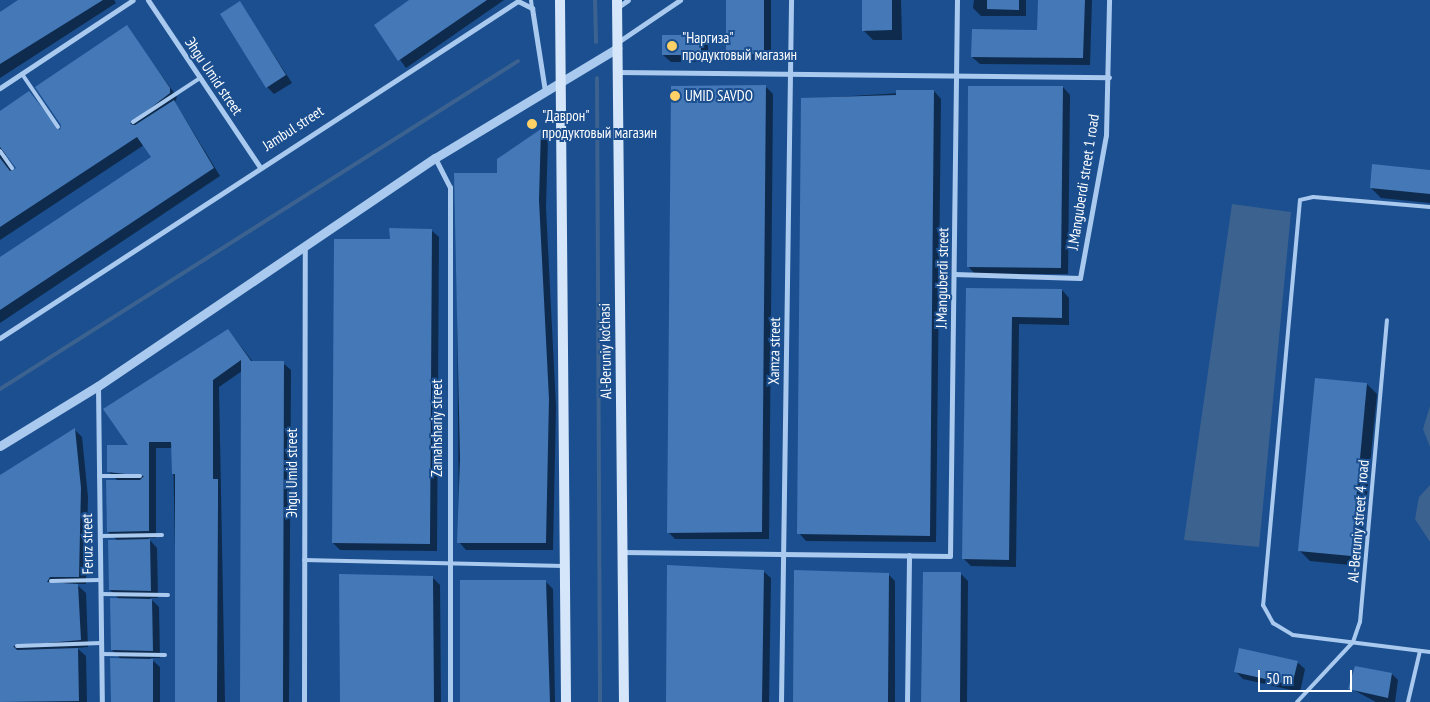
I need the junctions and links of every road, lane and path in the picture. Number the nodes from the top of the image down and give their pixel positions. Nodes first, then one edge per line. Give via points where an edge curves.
1 (133, 0) edge
2 (148, 0) edge
3 (531, 0) edge
4 (560, 0) edge
5 (628, 0) edge
6 (680, 0) edge
7 (791, 0) edge
8 (957, 0) edge
9 (1109, 0) edge
10 (617, 3) edge
11 (532, 8) junction
12 (617, 45) junction
13 (618, 72) junction
14 (22, 74) junction
15 (792, 74) junction
16 (957, 77) junction
17 (1109, 77) junction
18 (200, 78) junction
19 (560, 82) junction
20 (0, 88) edge
21 (545, 91) junction
22 (133, 122) dead end
23 (58, 127) dead end
24 (0, 151) edge
25 (435, 158) junction
26 (260, 166) junction
27 (12, 168) dead end
28 (1430, 207) edge
29 (305, 243) junction
30 (954, 274) junction
31 (1388, 320) dead end
32 (0, 338) edge
33 (98, 386) junction
34 (0, 446) edge
35 (99, 476) junction
36 (140, 476) dead end
37 (162, 535) dead end
38 (100, 536) junction
39 (622, 552) junction
40 (782, 553) junction
41 (909, 555) junction
42 (304, 560) junction
43 (450, 563) junction
44 (565, 566) junction
45 (100, 580) junction
46 (51, 581) dead end
47 (101, 594) junction
48 (168, 595) dead end
49 (1353, 642) junction
50 (101, 643) junction
51 (17, 646) dead end
52 (1420, 651) junction
53 (1430, 652) edge
54 (102, 654) junction
55 (165, 655) dead end
56 (102, 702) edge
57 (304, 702) edge
58 (450, 702) edge
59 (566, 702) edge
60 (624, 702) edge
61 (781, 702) edge
62 (907, 702) edge
63 (1298, 702) edge
64 (1408, 702) edge

1 - 14 street
2 - 18 street, Эhgu Umid street
3 - 11 lane
4 - 19 main road
5 - 10 street
6 - 12 street
7 - 15 street, Xamza street
8 - 16 street, J.Manguberdi street
9 - 17 street, J.Manguberdi street 1 road
10 - 12 main road, Al-Beruniy ko’chasi
11 - 21 street
11 - 26 street, Jambul street via 518,1
12 - 13 main road, Al-Beruniy ko’chasi
12 - 19 street
13 - 15 street
13 - 39 main road, Al-Beruniy ko’chasi
14 - 20 street
14 - 23 lane
15 - 16 street
15 - 40 street, Xamza street
16 - 17 street
16 - 30 street, J.Manguberdi street
17 - 30 street, J.Manguberdi street 1 road via 1106,135 1080,278
18 - 22 lane
18 - 26 street, Эhgu Umid street
19 - 21 street
19 - 44 main road
21 - 25 street
24 - 27 lane
25 - 29 street
25 - 43 street, Zamahshariy street via 450,187
26 - 32 street, Jambul street
28 - 49 lane via 1313,197 1300,200 1263,605 1273,623 1293,634
29 - 33 street
29 - 42 street, Эhgu Umid street
30 - 41 street, J.Manguberdi street via 950,556
31 - 49 lane, Al-Beruniy street 4 road via 1360,622
33 - 34 street
33 - 35 street, Feruz street
35 - 36 lane
35 - 38 street, Feruz street
37 - 38 lane
38 - 45 street, Feruz street
39 - 40 street
39 - 60 main road, Al-Beruniy ko’chasi
40 - 41 street
40 - 61 street, Xamza street
41 - 62 street
42 - 43 lane
42 - 57 street, Эhgu Umid street
43 - 44 lane
43 - 58 street, Zamahshariy street
44 - 59 main road
45 - 46 lane
45 - 47 street, Feruz street
47 - 48 lane
47 - 50 street, Feruz street
49 - 52 lane
49 - 63 lane, Al-Beruniy street 4 road
50 - 51 lane
50 - 54 street, Feruz street
52 - 53 lane
52 - 64 lane
54 - 55 lane
54 - 56 street, Feruz street

